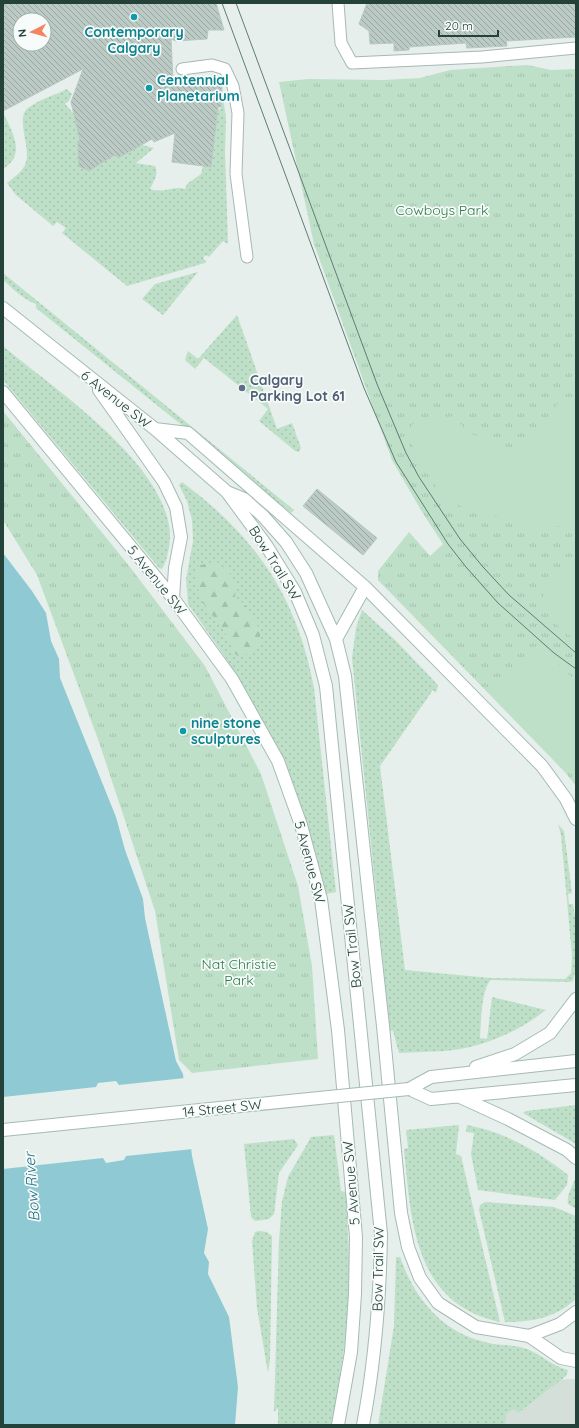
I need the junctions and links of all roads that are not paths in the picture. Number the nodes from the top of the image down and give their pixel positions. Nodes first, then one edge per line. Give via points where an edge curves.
1 (338, 3) edge
2 (576, 48) edge
3 (182, 69) dead end
4 (247, 257) dead end
5 (3, 308) edge
6 (92, 379) junction
7 (3, 392) edge
8 (155, 429) junction
9 (227, 492) junction
10 (364, 587) junction
11 (173, 598) junction
12 (336, 640) junction
13 (576, 819) edge
14 (576, 999) edge
15 (576, 1061) edge
16 (456, 1074) junction
17 (576, 1085) edge
18 (409, 1089) junction
19 (459, 1097) junction
20 (3, 1130) edge
21 (576, 1158) edge
22 (576, 1312) edge
23 (529, 1336) junction
24 (576, 1361) edge
25 (338, 1425) edge
26 (363, 1425) edge

1 - 2 lane via 341,43 352,63 482,57
3 - 4 lane via 212,65 225,69 233,86 238,113 238,192
5 - 6 main road, 6 Avenue SW
6 - 8 main road, 6 Avenue SW
6 - 11 main road via 164,482 176,506 181,537
7 - 11 main road, 5 Avenue SW
8 - 9 main road, 6 Avenue SW
8 - 10 main road via 188,433
9 - 12 main road via 244,498 286,542 306,573
9 - 26 main road, Bow Trail SW via 295,592 313,635 326,686 381,1234 380,1292 369,1395
10 - 12 main road
10 - 13 main road via 542,766 566,799
11 - 25 main road, 5 Avenue SW via 232,679 278,761 301,825 322,899 338,1030 356,1237 351,1352
12 - 23 main road via 345,676 401,1213 408,1247 420,1278 438,1303 476,1327
14 - 16 main road via 550,1033 515,1054
15 - 16 main road, 14 Street SW
16 - 18 main road, 14 Street SW via 431,1077
17 - 19 main road
18 - 19 main road via 431,1099
18 - 20 main road, 14 Street SW, bridge
19 - 21 main road via 536,1133 567,1150
22 - 23 main road via 560,1324
23 - 24 main road via 561,1358

